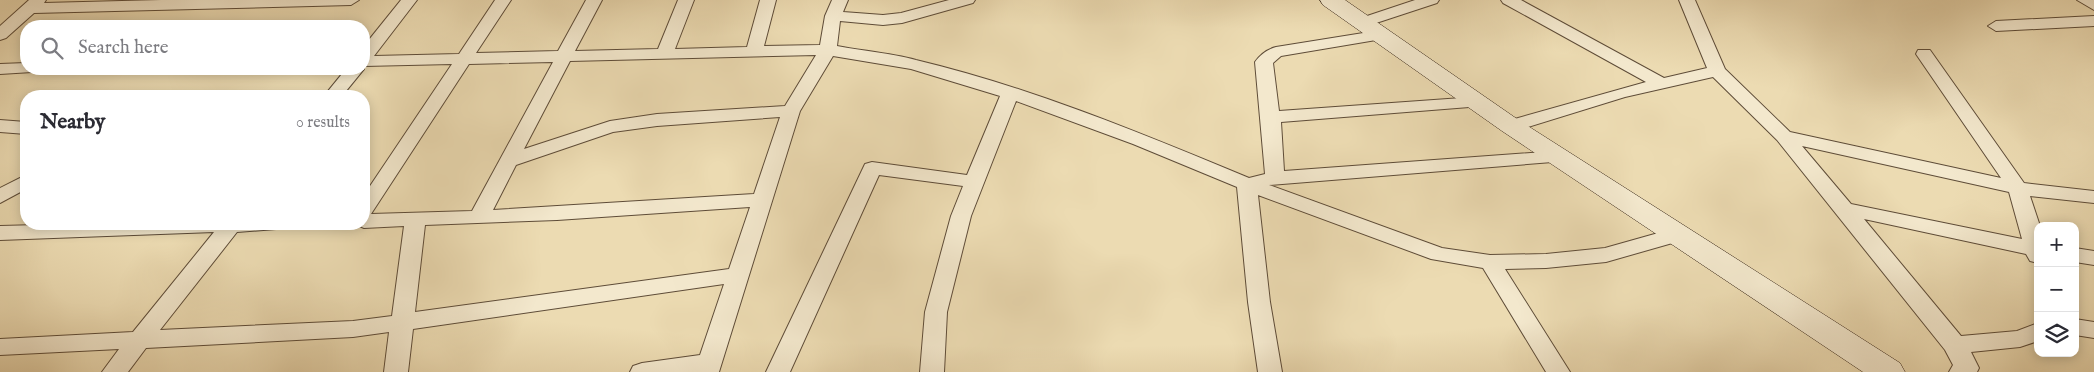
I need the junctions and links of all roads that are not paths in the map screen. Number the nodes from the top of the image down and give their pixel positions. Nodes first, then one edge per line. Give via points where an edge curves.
1 (351, 0) edge
2 (409, 0) edge
3 (504, 0) edge
4 (594, 0) edge
5 (686, 0) edge
6 (768, 0) edge
7 (967, 0) edge
8 (1331, 0) edge
9 (1431, 0) edge
10 (1509, 0) edge
11 (1687, 0) edge
12 (2085, 0) edge
13 (34, 4) edge
14 (2094, 5) edge
15 (837, 8) edge
16 (2094, 21) edge
17 (1996, 26) dead end
18 (1373, 28) junction
19 (0, 35) edge
20 (370, 49) edge
21 (828, 50) junction
22 (754, 51) junction
23 (665, 53) junction
24 (1924, 54) dead end
25 (564, 56) junction
26 (464, 59) junction
27 (370, 61) edge
28 (20, 68) edge
29 (0, 69) edge
30 (1717, 71) junction
31 (350, 75) edge
32 (1663, 84) junction
33 (338, 90) edge
34 (1010, 93) junction
35 (1476, 102) junction
36 (790, 111) junction
37 (1271, 118) junction
38 (0, 126) edge
39 (1511, 126) junction
40 (20, 128) edge
41 (1784, 136) junction
42 (1558, 157) junction
43 (509, 161) junction
44 (1275, 178) junction
45 (975, 182) junction
46 (1247, 184) junction
47 (20, 185) edge
48 (2018, 188) junction
49 (0, 197) edge
50 (2094, 197) edge
51 (762, 200) junction
52 (370, 201) edge
53 (1844, 209) junction
54 (479, 217) junction
55 (415, 219) junction
56 (370, 221) edge
57 (77, 230) edge
58 (226, 230) edge
59 (0, 233) edge
60 (1676, 235) junction
61 (2034, 241) edge
62 (2034, 250) edge
63 (2079, 256) edge
64 (2094, 258) edge
65 (1490, 262) junction
66 (739, 275) junction
67 (402, 323) junction
68 (2079, 328) edge
69 (2094, 330) edge
70 (2034, 333) edge
71 (138, 341) junction
72 (1955, 345) junction
73 (0, 347) edge
74 (708, 367) edge
75 (114, 372) edge
76 (396, 372) edge
77 (642, 372) edge
78 (778, 372) edge
79 (932, 372) edge
80 (1270, 372) edge
81 (1558, 372) edge
82 (1888, 372) edge
83 (1961, 372) edge

1 - 13 street
2 - 20 street
3 - 26 street
4 - 25 street
5 - 23 street
6 - 22 street
7 - 15 street via 892,19
8 - 18 main road
9 - 18 street
10 - 32 street
11 - 30 street
12 - 14 street
13 - 19 street
15 - 21 street
16 - 17 street
18 - 35 main road
18 - 37 street via 1276,52 1264,62
21 - 22 street
21 - 34 street via 913,64
21 - 36 street
22 - 23 street
23 - 25 street
24 - 48 street
25 - 26 street
25 - 43 street
26 - 27 street
26 - 52 street
28 - 29 street
30 - 32 street
30 - 41 street
31 - 33 street
32 - 39 street
34 - 45 street
34 - 46 street via 1140,140
35 - 37 street
35 - 39 main road
36 - 43 street via 657,120 610,127
36 - 51 street
37 - 44 street
38 - 40 street
39 - 42 main road
41 - 48 street
41 - 53 street
42 - 44 street
42 - 60 main road
43 - 54 street
44 - 46 street
45 - 78 street via 872,168
45 - 79 street via 961,216 936,312
46 - 65 street via 1439,254
46 - 80 street via 1261,326
47 - 49 street
48 - 50 street
48 - 61 street
51 - 54 street
51 - 66 street
53 - 62 street
53 - 72 street
54 - 55 street
55 - 56 street
55 - 67 street
57 - 59 street
58 - 71 street
60 - 65 street via 1606,255
60 - 82 main road
63 - 64 street
65 - 81 street
66 - 67 street
66 - 74 street
67 - 71 street via 353,329
67 - 76 street
68 - 69 street
70 - 72 street via 2020,339
71 - 73 street
71 - 75 street
72 - 83 street via 1966,368
74 - 77 street

